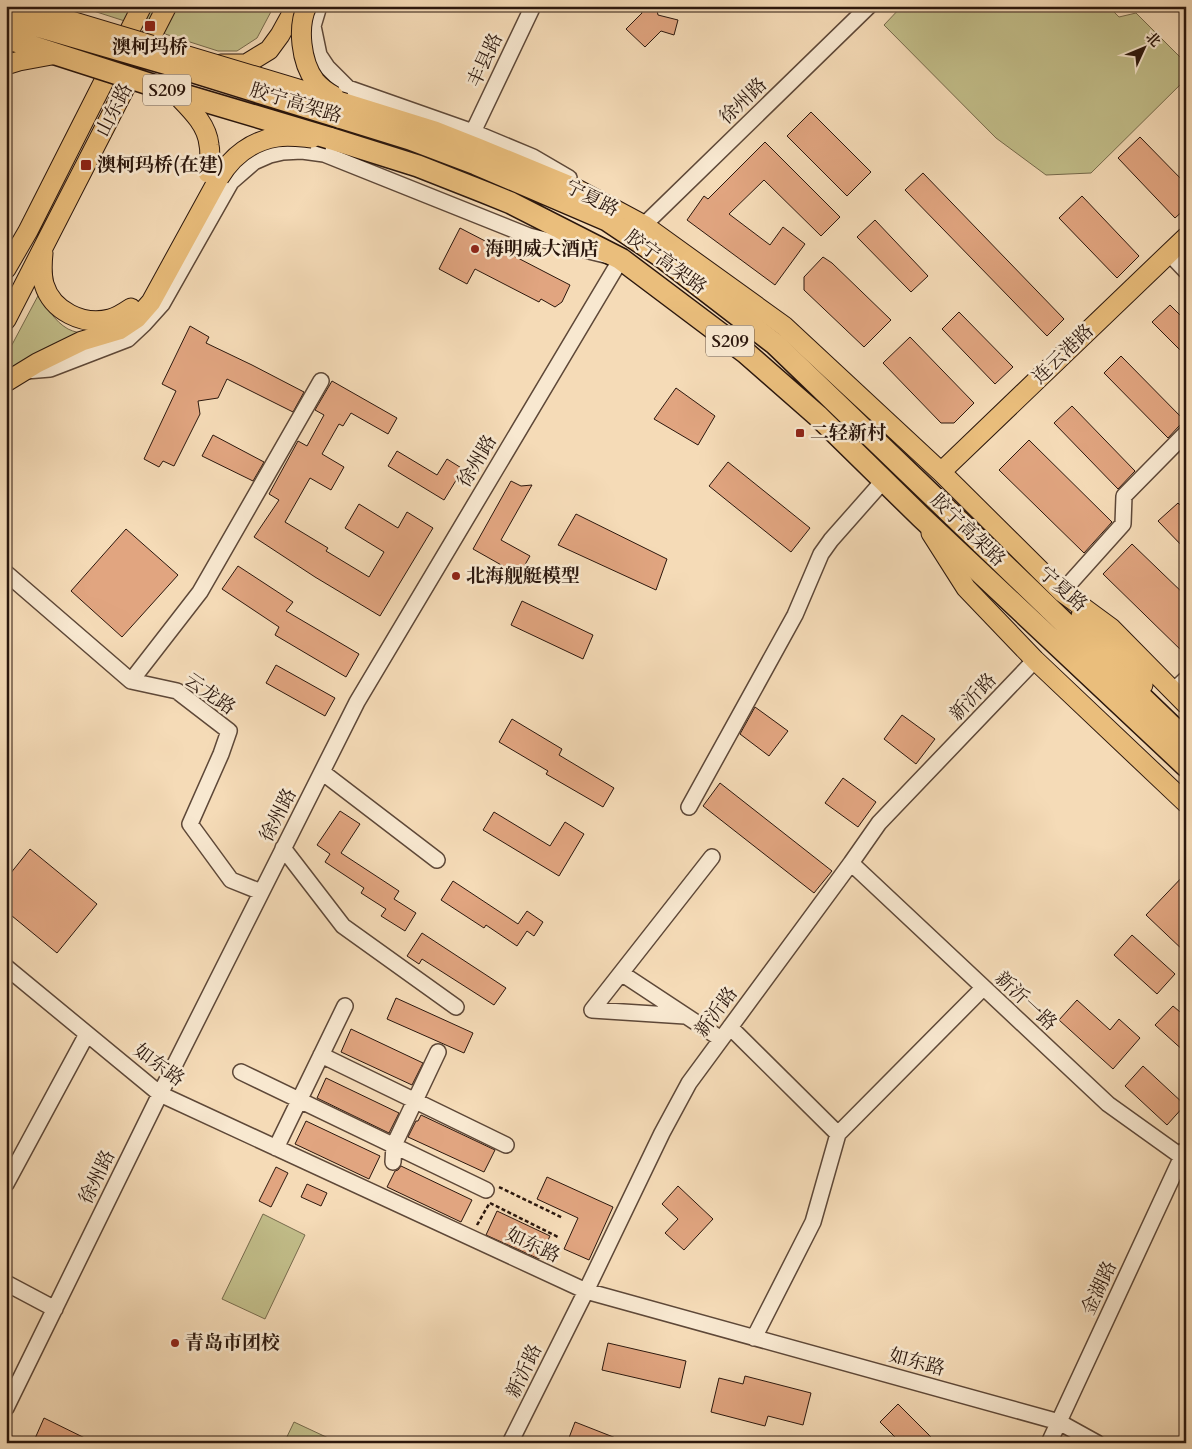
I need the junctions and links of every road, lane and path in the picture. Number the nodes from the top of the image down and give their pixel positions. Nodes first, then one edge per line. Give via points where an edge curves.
1 (21, 6) edge
2 (54, 6) edge
3 (142, 6) edge
4 (166, 6) edge
5 (296, 6) edge
6 (307, 6) edge
7 (319, 6) edge
8 (533, 6) edge
9 (869, 6) edge
10 (6, 17) edge
11 (78, 23) junction
12 (6, 38) edge
13 (57, 54) junction
14 (212, 64) junction
15 (6, 65) edge
16 (338, 79) junction
17 (174, 92) junction
18 (342, 110) junction
19 (473, 132) junction
20 (329, 138) junction
21 (302, 151) junction
22 (214, 175) junction
23 (600, 202) junction
24 (644, 225) junction
25 (28, 231) junction
26 (1186, 237) edge
27 (6, 244) edge
28 (44, 248) junction
29 (1169, 253) junction
30 (621, 259) junction
31 (6, 270) edge
32 (1186, 271) edge
33 (6, 320) edge
34 (14, 377) edge
35 (321, 381) dead end
36 (1186, 433) edge
37 (941, 472) junction
38 (884, 480) junction
39 (921, 517) junction
40 (6, 573) edge
41 (1062, 592) junction
42 (1036, 660) junction
43 (131, 680) junction
44 (1143, 685) joint
45 (1182, 691) edge
46 (1186, 727) edge
47 (1186, 740) edge
48 (1186, 766) edge
49 (322, 772) junction
50 (1186, 803) edge
51 (689, 808) dead end
52 (283, 848) junction
53 (712, 857) dead end
54 (437, 860) dead end
55 (851, 864) junction
56 (261, 892) junction
57 (6, 967) edge
58 (621, 973) junction
59 (983, 988) junction
60 (345, 1006) dead end
61 (456, 1007) dead end
62 (685, 1016) junction
63 (730, 1027) junction
64 (87, 1034) junction
65 (721, 1039) junction
66 (438, 1052) dead end
67 (321, 1055) junction
68 (241, 1072) dead end
69 (160, 1094) junction
70 (299, 1100) junction
71 (414, 1101) junction
72 (838, 1134) junction
73 (506, 1145) dead end
74 (394, 1146) junction
75 (276, 1148) junction
76 (1184, 1153) edge
77 (393, 1162) dead end
78 (6, 1184) edge
79 (492, 1188) joint
80 (563, 1218) dead end
81 (558, 1237) dead end
82 (470, 1238) junction
83 (6, 1284) edge
84 (586, 1291) junction
85 (55, 1309) junction
86 (754, 1338) junction
87 (6, 1408) edge
88 (1060, 1422) junction
89 (510, 1443) edge
90 (1049, 1443) edge
91 (1097, 1443) edge

1 - 11 main road, 宁夏路, bridge
2 - 11 main road, bridge
3 - 25 main road, 山东路
4 - 28 main road, 山东路
5 - 14 main road, bridge via 269,50 246,64
6 - 18 main road, bridge via 301,31 308,69
7 - 16 street via 313,26 318,55
8 - 19 street, 丰县路
9 - 24 street, 徐州路
10 - 18 highway, 胶宁高架路 / S209, bridge
11 - 14 main road, 宁夏路, bridge
12 - 13 highway, 胶宁高架路 / S209, bridge
13 - 15 main road, bridge
13 - 17 highway, 胶宁高架路 / S209, bridge
14 - 18 main road, 宁夏路, bridge
16 - 19 street via 348,88
16 - 21 street via 318,90 304,112 300,124
17 - 20 highway, 胶宁高架路 / S209, bridge
17 - 22 main road, bridge via 206,132
18 - 23 main road, 宁夏路 via 435,131 575,188
18 - 47 highway, 胶宁高架路 / S209 via 607,220 662,257 775,344
19 - 23 street via 533,157 575,182
20 - 22 main road, bridge via 277,137 257,143 244,149
20 - 30 highway, 胶宁高架路 / S209 via 418,166 511,203
21 - 30 street via 324,154 529,236
21 - 34 street via 270,155 254,162 231,182 162,304 128,339 50,369
22 - 28 main road via 138,303 111,319 84,319 60,309 44,284 41,268
22 - 34 main road via 151,302 137,318 119,330 82,341
23 - 24 main road, 宁夏路
24 - 37 main road, 宁夏路 via 784,326
25 - 27 main road
25 - 31 main road, 山东路
26 - 29 main road, 连云港路
28 - 33 main road, 山东路
29 - 32 street
29 - 37 main road, 连云港路
30 - 38 highway, 胶宁高架路 / S209 via 746,353
30 - 49 street, 徐州路 via 362,694
35 - 43 street via 200,592
36 - 41 street via 1124,496 1123,524
37 - 41 main road, 宁夏路
38 - 39 highway, 胶宁高架路 / S209
38 - 51 street via 821,554 795,615
39 - 42 main road via 966,588
39 - 48 highway, 胶宁高架路 / S209
40 - 43 street, 云龙路
41 - 44 main road
41 - 45 main road, 宁夏路 via 1111,628
42 - 50 main road
42 - 55 street, 新沂路 via 879,823
43 - 56 street, 云龙路 via 177,690 229,731 190,824 231,880
44 - 46 highway
49 - 52 street, 徐州路
49 - 54 street
52 - 56 street, 徐州路
52 - 61 street via 343,926
53 - 58 street
55 - 59 street, 新沂一路
55 - 63 street, 新沂路
56 - 69 street, 徐州路
57 - 64 street, 如东路
58 - 62 street
58 - 62 street via 592,1010
59 - 72 street
59 - 76 street, 新沂一路 via 1108,1104
60 - 67 street
62 - 65 street
63 - 65 street, 新沂路
63 - 72 street
64 - 69 street, 如东路
64 - 78 street
65 - 84 street, 新沂路 via 689,1083 666,1125
66 - 71 street
67 - 70 street
67 - 71 street
68 - 70 street
69 - 75 street, 如东路
69 - 85 street, 徐州路
70 - 74 street
70 - 75 street
71 - 73 street
71 - 74 street
72 - 86 street via 814,1222
74 - 77 street
74 - 79 street
75 - 82 street, 如东路
76 - 88 street, 金湖路
79 - 80 path
81 - 82 path via 489,1203
82 - 84 street, 如东路
83 - 85 street
84 - 86 street, 如东路
84 - 89 street, 新沂路
85 - 87 street, 徐州路
86 - 88 street, 如东路
88 - 90 street, 金湖路
88 - 91 street, 如东路

